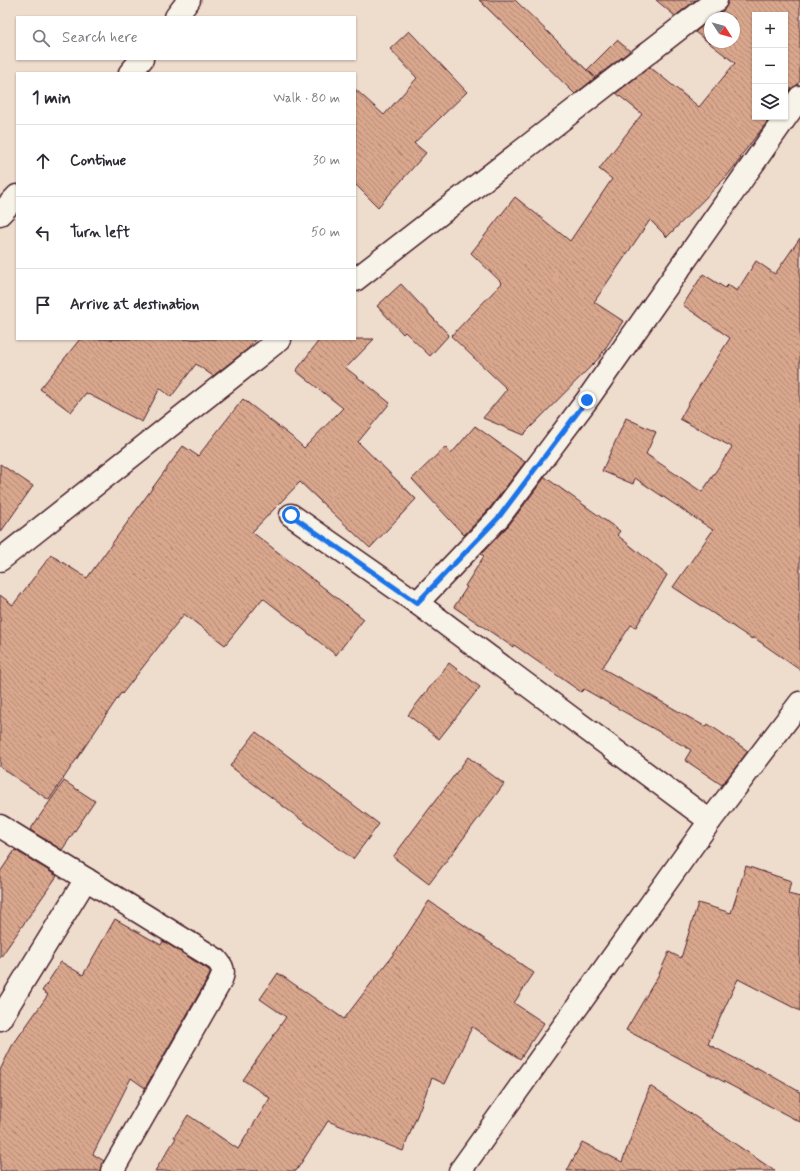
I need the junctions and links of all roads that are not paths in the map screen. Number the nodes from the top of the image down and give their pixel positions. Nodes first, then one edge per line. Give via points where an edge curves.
1 (189, 0) edge
2 (716, 0) edge
3 (177, 16) edge
4 (141, 60) edge
5 (131, 72) edge
6 (800, 97) edge
7 (16, 197) edge
8 (0, 214) edge
9 (356, 279) edge
10 (279, 340) edge
11 (291, 515) dead end
12 (2, 555) edge
13 (417, 603) junction
14 (800, 703) edge
15 (710, 821) junction
16 (0, 826) edge
17 (86, 879) junction
18 (0, 1019) edge
19 (112, 1171) edge
20 (460, 1171) edge

1 - 3 street
2 - 9 street
4 - 5 street
6 - 13 street via 592,393 499,517
7 - 8 street
10 - 12 street
11 - 13 street
13 - 15 street
14 - 15 street
15 - 20 street
16 - 17 street
17 - 18 street
17 - 19 street via 217,960 223,966 224,974

